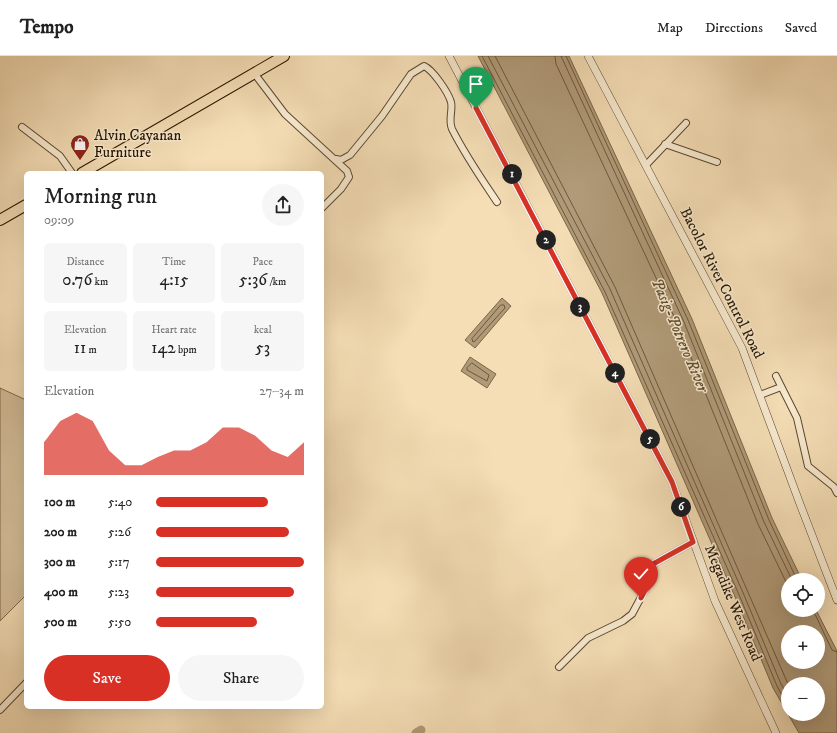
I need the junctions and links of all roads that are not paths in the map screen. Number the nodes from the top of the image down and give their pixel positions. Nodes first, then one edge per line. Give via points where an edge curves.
1 (284, 56) edge
2 (449, 56) edge
3 (588, 56) edge
4 (270, 60) edge
5 (254, 73) junction
6 (686, 122) dead end
7 (22, 127) dead end
8 (665, 144) junction
9 (336, 159) junction
10 (717, 162) dead end
11 (646, 165) junction
12 (71, 171) edge
13 (85, 171) edge
14 (497, 202) dead end
15 (324, 206) edge
16 (24, 207) edge
17 (0, 220) edge
18 (776, 376) dead end
19 (781, 387) junction
20 (760, 395) junction
21 (837, 493) edge
22 (693, 542) junction
23 (837, 600) edge
24 (559, 667) dead end
25 (24, 686) edge
26 (0, 710) edge
27 (776, 733) edge

1 - 4 highway
2 - 22 street, Megadike West Road via 672,482
3 - 11 street, Bacolor River Control Road
4 - 5 highway
5 - 9 street via 285,114
5 - 13 highway
6 - 8 street
7 - 12 street via 60,156
8 - 10 street
8 - 11 street
9 - 14 street via 341,160 350,155 382,116 411,74 424,66 431,70 451,102 450,122 453,129
9 - 15 street via 349,177
11 - 20 street, Bacolor River Control Road via 732,326 751,367
16 - 17 highway
18 - 19 street
19 - 20 street
19 - 21 street via 797,418 808,466 834,487
20 - 23 street, Bacolor River Control Road
22 - 24 street via 653,564 646,588 632,614 588,638
22 - 27 street, Megadike West Road via 728,633
25 - 26 street

